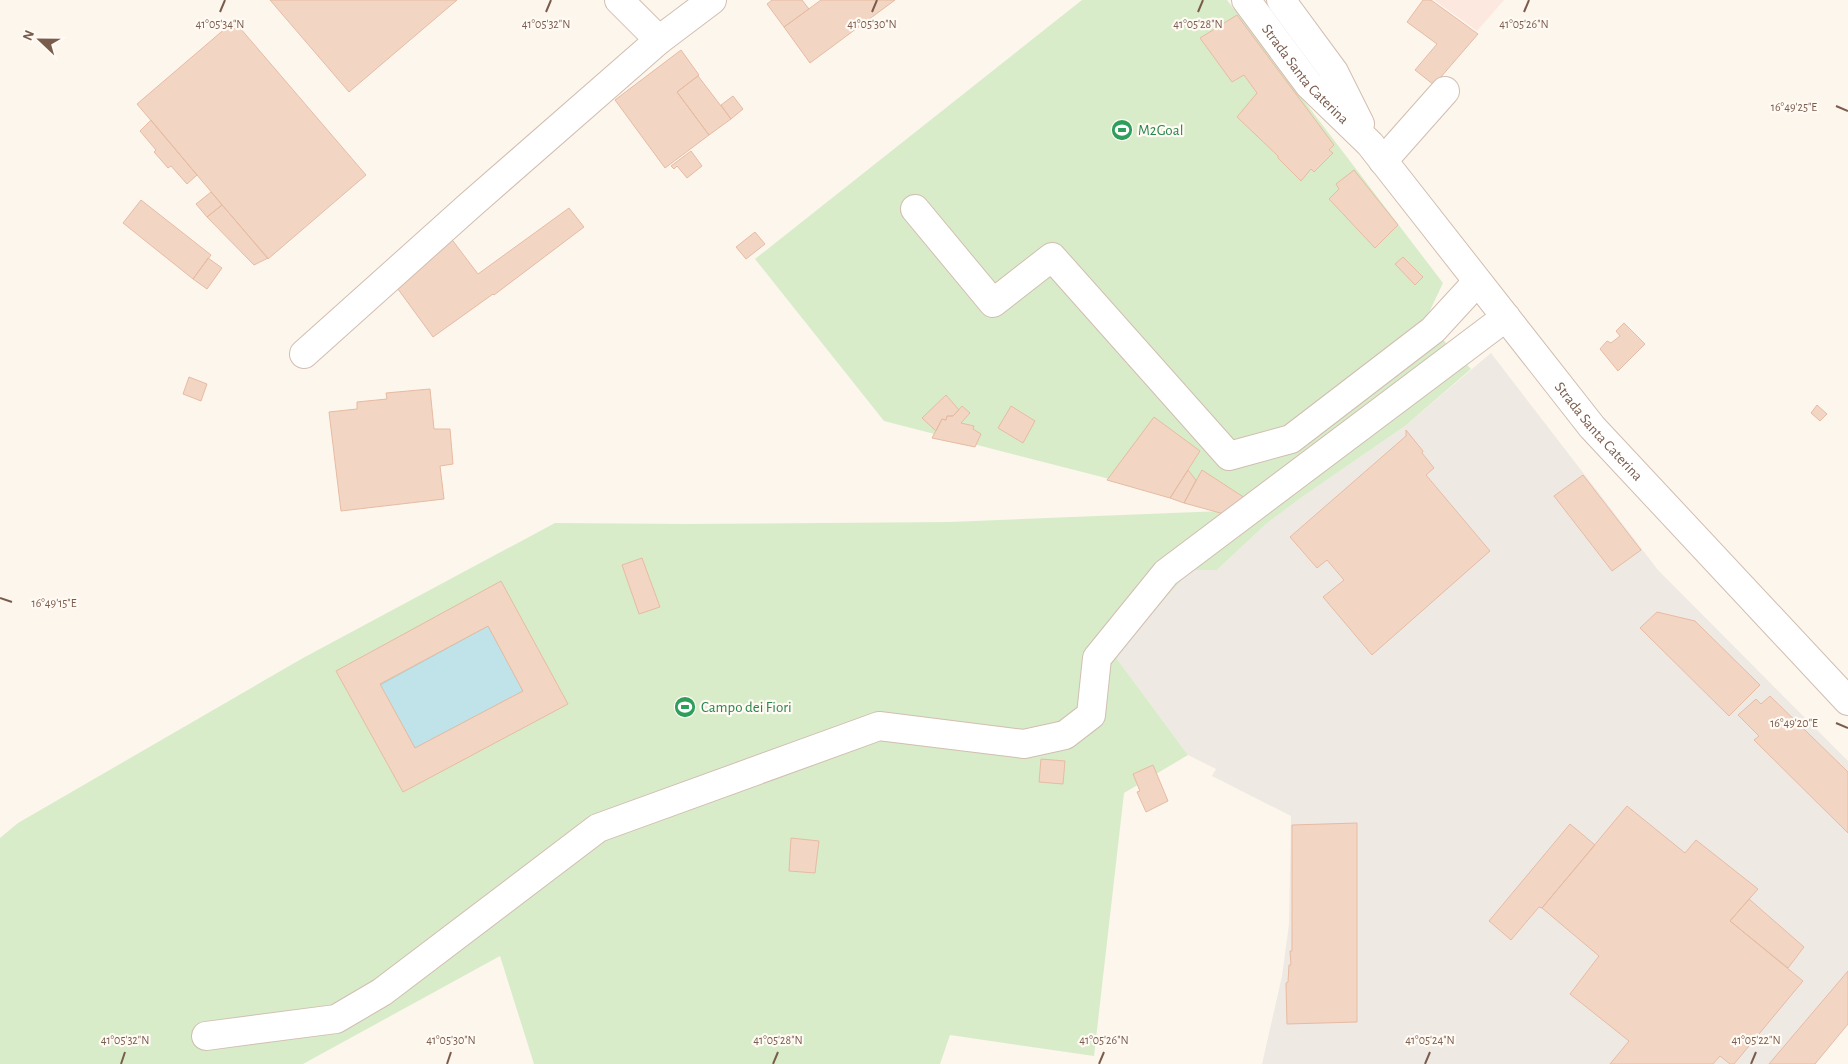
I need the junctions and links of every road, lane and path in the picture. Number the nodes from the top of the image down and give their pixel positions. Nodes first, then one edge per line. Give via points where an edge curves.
1 (619, 0) edge
2 (712, 0) edge
3 (1246, 0) edge
4 (1281, 0) edge
5 (659, 40) junction
6 (1445, 91) dead end
7 (1376, 152) junction
8 (915, 209) dead end
9 (1477, 282) junction
10 (1506, 317) junction
11 (304, 354) dead end
12 (1848, 700) edge
13 (206, 1036) dead end

1 - 5 street
2 - 5 street
3 - 7 street, Strada Santa Caterina via 1309,85
4 - 7 street, Strada Santa Caterina via 1334,72
5 - 11 street
6 - 7 street
7 - 9 street, Strada Santa Caterina
8 - 9 street via 993,303 1052,257 1229,456 1291,439 1433,330
9 - 10 street, Strada Santa Caterina
10 - 12 street, Strada Santa Caterina via 1592,427
10 - 13 street via 1166,573 1097,658 1091,715 1065,735 1024,744 880,726 598,828 382,992 336,1019

